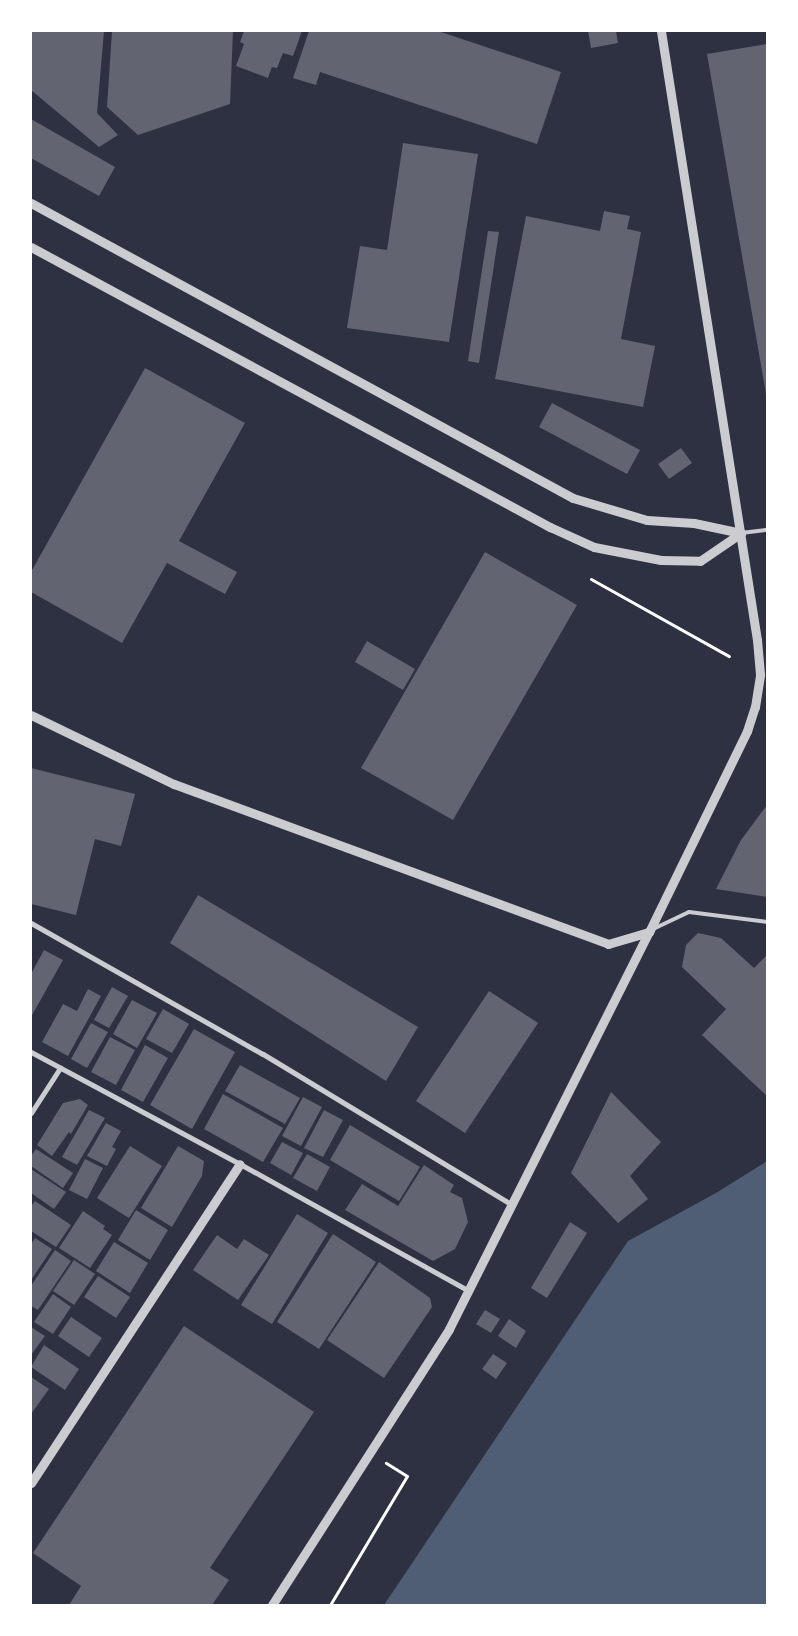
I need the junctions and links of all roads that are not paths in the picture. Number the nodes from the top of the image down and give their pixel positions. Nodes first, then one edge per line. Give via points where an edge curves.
1 (661, 31) edge
2 (31, 203) edge
3 (31, 247) edge
4 (767, 530) edge
5 (741, 533) junction
6 (31, 714) edge
7 (767, 922) edge
8 (31, 923) edge
9 (649, 932) junction
10 (31, 1052) edge
11 (60, 1068) junction
12 (31, 1113) edge
13 (240, 1164) junction
14 (513, 1205) junction
15 (469, 1291) junction
16 (33, 1477) edge
17 (272, 1605) edge

1 - 5 street
2 - 5 street via 573,498 647,520 694,523
3 - 5 street via 550,527 594,547 661,560 700,561
4 - 5 lane
5 - 9 street via 760,674 755,707 747,731
6 - 9 street via 174,784 608,944
7 - 9 lane via 689,912
8 - 14 street via 263,1054
9 - 14 street
10 - 11 street
11 - 12 street
11 - 13 street
13 - 15 street
13 - 16 street
14 - 15 street
15 - 17 street via 449,1329

